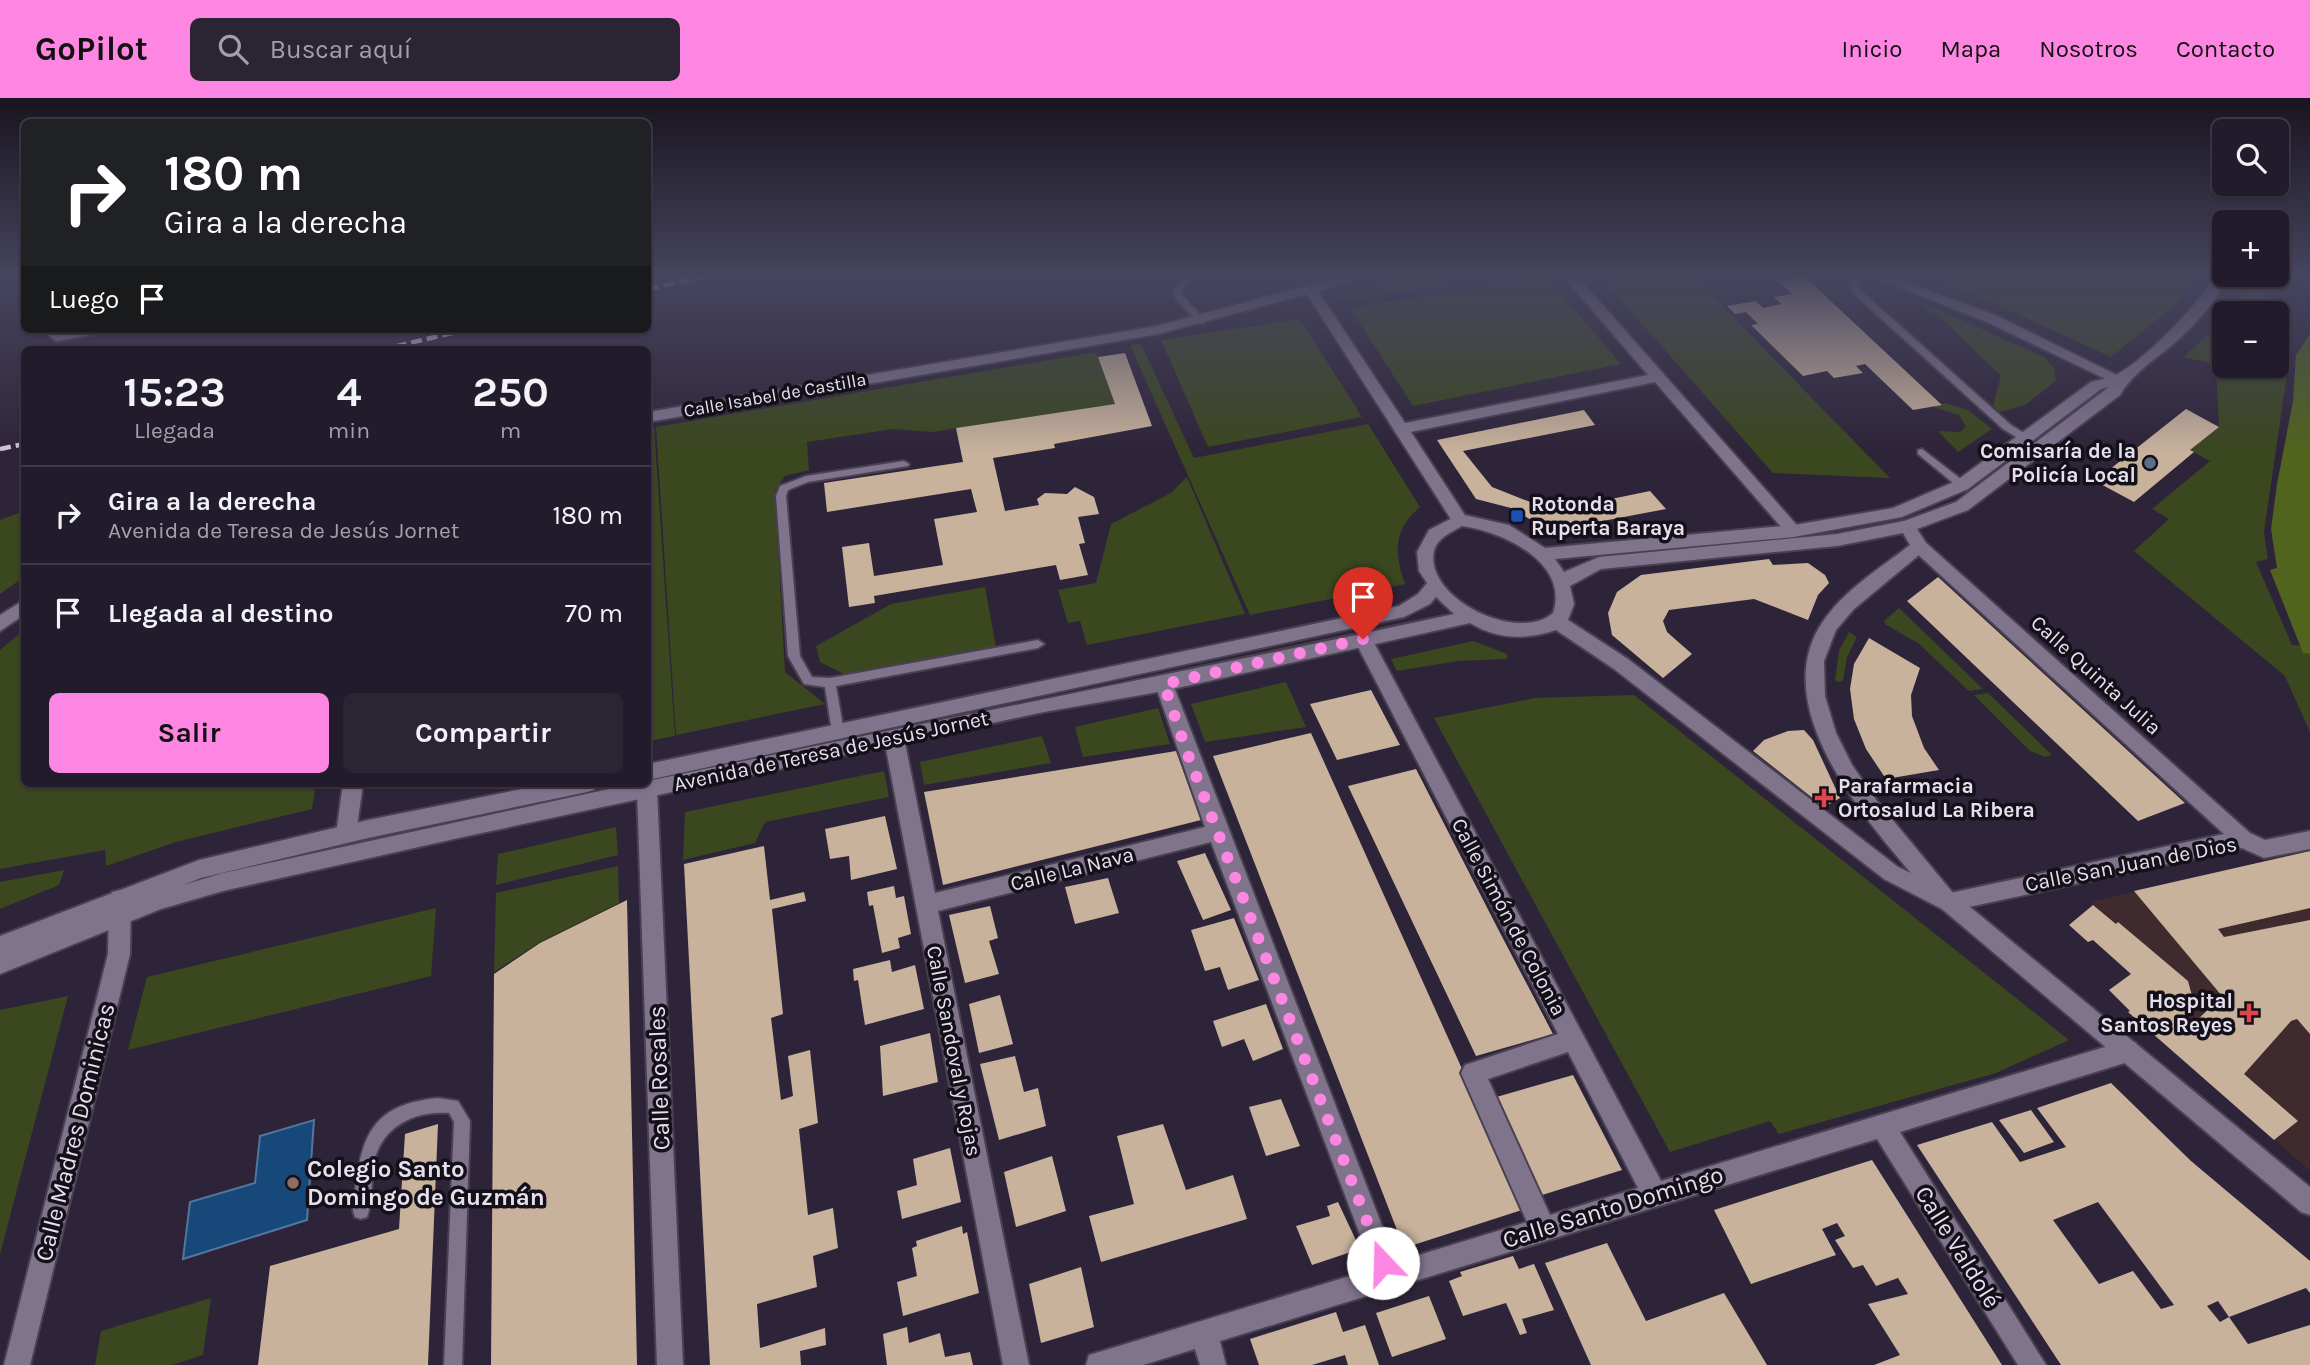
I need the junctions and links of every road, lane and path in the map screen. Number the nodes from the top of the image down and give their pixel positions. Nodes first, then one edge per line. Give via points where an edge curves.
1 (1114, 336) edge
2 (1341, 336) edge
3 (1623, 336) edge
4 (1905, 336) edge
5 (2028, 336) edge
6 (2171, 336) edge
7 (1659, 377) junction
8 (2119, 380) junction
9 (651, 416) edge
10 (1402, 429) junction
11 (2025, 438) junction
12 (1922, 452) dead end
13 (904, 464) dead end
14 (1962, 485) junction
15 (1460, 520) junction
16 (1907, 527) junction
17 (1794, 531) junction
18 (1919, 546) junction
19 (1541, 554) junction
20 (1563, 582) junction
21 (1435, 585) junction
22 (21, 608) edge
23 (1468, 617) junction
24 (1557, 622) junction
25 (0, 624) edge
26 (1363, 639) junction
27 (1038, 644) dead end
28 (830, 683) junction
29 (1164, 684) junction
30 (838, 732) junction
31 (894, 738) junction
32 (651, 780) edge
33 (651, 780) edge
34 (353, 787) edge
35 (573, 787) edge
36 (622, 787) edge
37 (648, 787) edge
38 (1218, 832) junction
39 (346, 834) junction
40 (2242, 839) junction
41 (2310, 840) edge
42 (1950, 902) junction
43 (926, 905) junction
44 (121, 907) junction
45 (0, 946) edge
46 (0, 964) edge
47 (1573, 1040) junction
48 (2128, 1051) junction
49 (1884, 1128) junction
50 (1655, 1195) junction
51 (2310, 1203) edge
52 (361, 1211) dead end
53 (1543, 1229) junction
54 (1389, 1276) junction
55 (1204, 1332) junction
56 (17, 1365) edge
57 (453, 1365) edge
58 (670, 1365) edge
59 (1016, 1365) edge
60 (1099, 1365) edge
61 (1213, 1365) edge
62 (2033, 1365) edge

1 - 9 street, Calle Isabel de Castilla
2 - 10 street
3 - 7 street
4 - 11 lane via 2007,428
5 - 8 street
6 - 8 street
7 - 10 street
7 - 17 street
8 - 11 street via 2096,385
8 - 16 street via 2115,392 1982,493
10 - 15 street
11 - 14 street
12 - 14 lane
13 - 28 lane via 806,479 783,488 794,656 808,681
14 - 17 street via 1896,513
15 - 19 street via 1505,529
15 - 21 street via 1436,532 1427,545 1425,559
16 - 18 street, Calle Quinta Julia
16 - 20 street via 1838,541 1600,563
17 - 19 street
18 - 40 street, Calle Quinta Julia
18 - 42 street via 1848,605 1828,628 1815,663 1815,691 1842,766 1878,820
19 - 20 street
20 - 24 street via 1563,608
21 - 23 street
21 - 30 street, Avenida de Teresa de Jesús Jornet via 1424,599 1404,611
22 - 25 street
23 - 24 street via 1492,627 1527,632
23 - 26 street, Avenida de Teresa de Jesús Jornet
24 - 42 street via 1621,664 1891,873
26 - 29 street, Avenida de Teresa de Jesús Jornet
26 - 47 street, Calle Simón de Colonia
27 - 28 lane
28 - 30 lane
29 - 31 street, Avenida de Teresa de Jesús Jornet
29 - 38 street
30 - 32 street, Avenida de Teresa de Jesús Jornet
31 - 33 street, Avenida de Teresa de Jesús Jornet
31 - 43 street, Calle Sandoval y Rojas
34 - 39 street
35 - 39 street, Avenida de Teresa de Jesús Jornet
36 - 44 street, Avenida de Teresa de Jesús Jornet
37 - 58 street, Calle Rosales
38 - 43 street, Calle La Nava
38 - 54 street
39 - 44 street, Avenida de Teresa de Jesús Jornet via 199,869
40 - 41 street, Calle San Juan de Dios via 2264,849
40 - 42 street, Calle San Juan de Dios
42 - 48 street
43 - 59 street, Calle Sandoval y Rojas
44 - 45 street, Avenida de Teresa de Jesús Jornet
44 - 46 street, Avenida de Teresa de Jesús Jornet
44 - 56 street, Calle Madres Dominicas via 119,954
47 - 50 street, Calle Simón de Colonia
47 - 53 street via 1473,1073
48 - 49 street, Calle Santo Domingo
48 - 51 street
49 - 50 street, Calle Santo Domingo
49 - 62 street, Calle Valdolé
50 - 53 street, Calle Santo Domingo
52 - 57 lane via 366,1160 376,1135 411,1108 432,1103 453,1106 462,1121
53 - 54 street, Calle Santo Domingo
54 - 55 street, Calle Santo Domingo
55 - 60 street, Calle Santo Domingo
55 - 61 street

